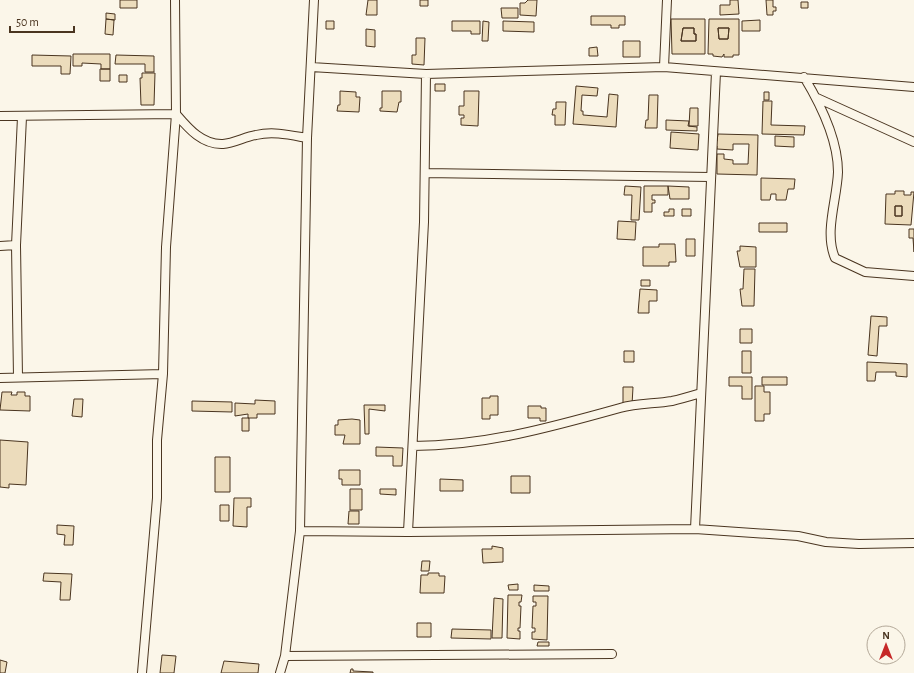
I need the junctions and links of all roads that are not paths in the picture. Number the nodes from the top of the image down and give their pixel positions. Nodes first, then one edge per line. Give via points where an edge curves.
1 (175, 0) edge
2 (314, 0) edge
3 (667, 0) edge
4 (311, 67) junction
5 (664, 67) junction
6 (716, 72) junction
7 (426, 74) junction
8 (804, 77) junction
9 (914, 87) edge
10 (817, 98) junction
11 (176, 114) junction
12 (0, 116) edge
13 (22, 116) junction
14 (308, 138) junction
15 (914, 142) edge
16 (425, 173) junction
17 (711, 177) junction
18 (16, 245) junction
19 (0, 246) edge
20 (914, 276) edge
21 (163, 374) junction
22 (18, 377) junction
23 (0, 378) edge
24 (701, 393) junction
25 (412, 446) junction
26 (695, 529) junction
27 (300, 531) junction
28 (408, 532) junction
29 (914, 542) edge
30 (612, 654) dead end
31 (285, 656) junction
32 (142, 673) edge
33 (280, 673) edge

1 - 11 street
2 - 4 street
3 - 5 street
4 - 7 street
4 - 14 street
5 - 6 street
5 - 7 street
6 - 8 street
6 - 17 street
7 - 16 street
8 - 9 street
8 - 10 street
10 - 15 street
10 - 20 street via 834,144 838,171 830,238 835,258 865,272
11 - 13 street
11 - 14 street via 195,134 213,143 224,144 272,133
11 - 21 street via 166,247
12 - 13 street
13 - 18 street
14 - 27 street
16 - 17 street
16 - 25 street
17 - 24 street
18 - 19 street
18 - 22 street
21 - 22 street
21 - 32 street via 157,440 157,498
22 - 23 street
24 - 25 street via 672,401 621,408 556,426 487,440 445,446
24 - 26 street
25 - 28 street
26 - 28 street
26 - 29 street via 798,536 852,544
27 - 28 street
27 - 31 street
30 - 31 street
31 - 33 street

